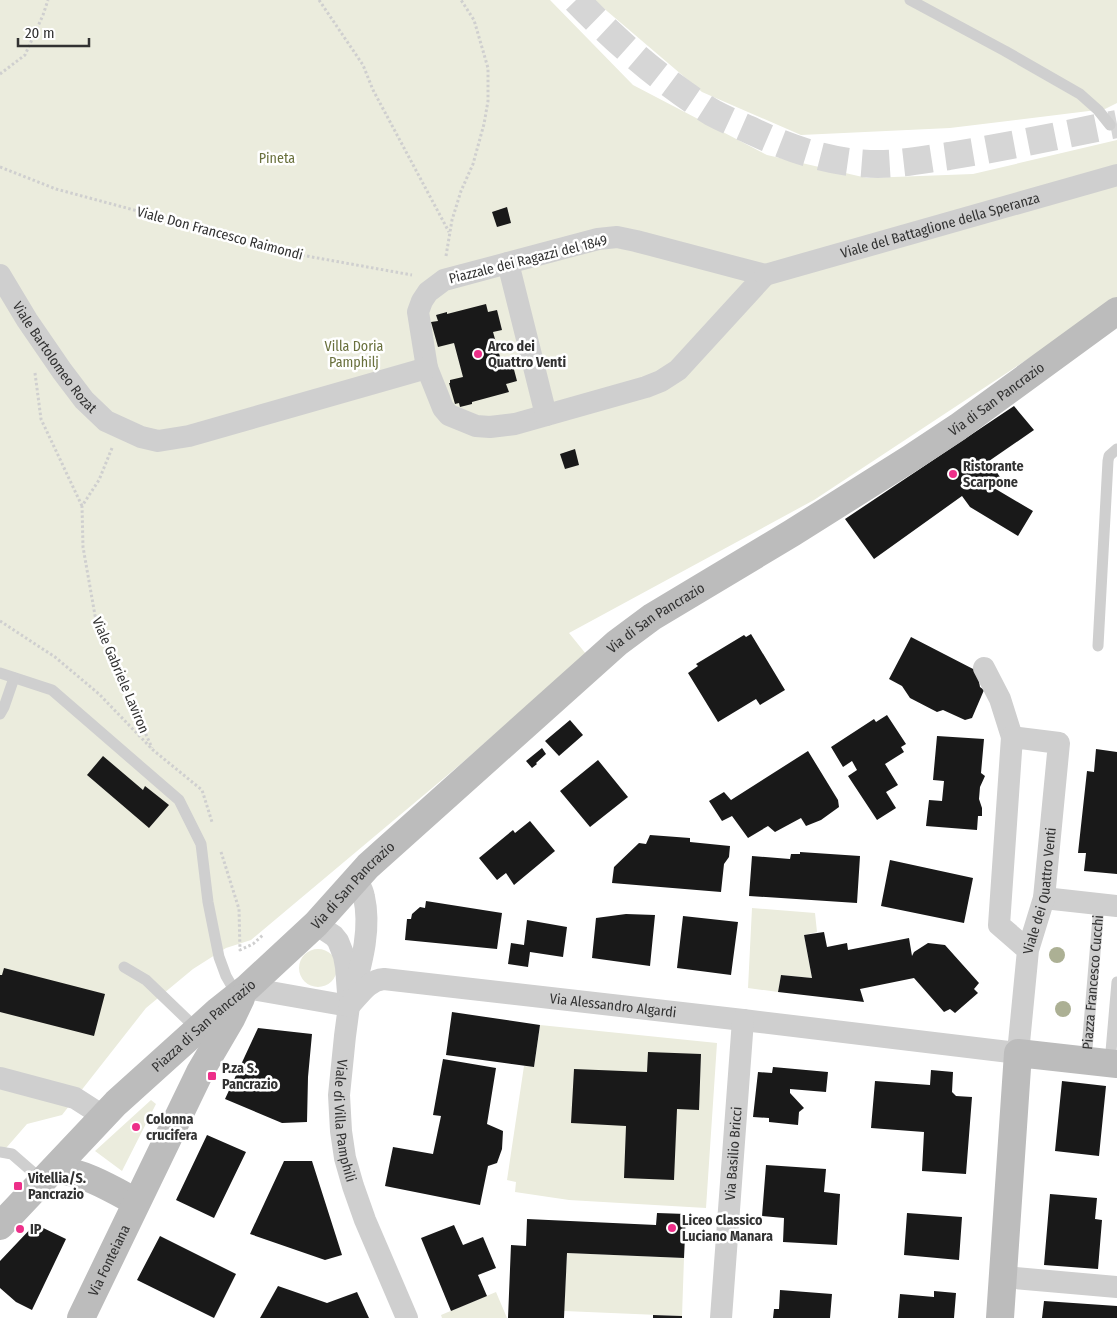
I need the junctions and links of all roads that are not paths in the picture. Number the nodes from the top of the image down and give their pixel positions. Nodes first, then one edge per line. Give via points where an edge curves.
1 (910, 0) edge
2 (1110, 125) dead end
3 (1117, 175) edge
4 (508, 263) junction
5 (0, 275) edge
6 (765, 275) junction
7 (1117, 311) edge
8 (427, 368) junction
9 (546, 415) junction
10 (1117, 449) edge
11 (1098, 646) dead end
12 (984, 668) dead end
13 (0, 673) edge
14 (14, 678) junction
15 (0, 714) edge
16 (1012, 738) junction
17 (356, 878) junction
18 (1044, 898) junction
19 (1108, 906) edge
20 (316, 924) junction
21 (1028, 950) junction
22 (124, 967) dead end
23 (1117, 982) edge
24 (242, 991) junction
25 (349, 1006) junction
26 (743, 1020) junction
27 (197, 1029) junction
28 (1018, 1054) junction
29 (1104, 1063) edge
30 (0, 1078) edge
31 (103, 1116) junction
32 (0, 1152) edge
33 (49, 1175) junction
34 (136, 1202) junction
35 (0, 1226) edge
36 (1003, 1277) junction
37 (1117, 1287) edge
38 (81, 1318) edge
39 (407, 1318) edge
40 (721, 1318) edge
41 (1000, 1318) edge

1 - 2 lane via 1072,89 1089,101
3 - 6 street, Viale del Battaglione della Speranza
4 - 6 street, Piazzale dei Ragazzi del 1849 via 617,237
4 - 8 street, Piazzale dei Ragazzi del 1849 via 444,280 428,292 418,312
4 - 9 street
5 - 8 street, Viale Bartolomeo Rozat via 27,320 84,400 106,421 120,429 158,441
6 - 9 street, Piazzale dei Ragazzi del 1849 via 678,370 661,381
7 - 17 street, Via di San Pancrazio via 912,458 636,628
8 - 9 street, Piazzale dei Ragazzi del 1849 via 443,408 462,421 490,427
10 - 11 lane via 1108,461
12 - 16 street, Viale dei Quattro Venti via 1000,699
13 - 14 lane
14 - 15 lane
14 - 24 lane via 52,690 179,800 201,844 219,958 226,976
16 - 18 street, Viale dei Quattro Venti via 1059,743
16 - 21 street, Viale dei Quattro Venti via 999,925
17 - 20 street, Via di San Pancrazio
17 - 25 street via 364,894 367,919 364,950
18 - 19 street, Piazza Francesco Cucchi
18 - 21 street, Viale dei Quattro Venti
19 - 29 lane, Piazza Francesco Cucchi
20 - 24 street, Via di San Pancrazio
20 - 25 street, Viale di Villa Pamphili via 341,945
21 - 28 street
22 - 27 lane via 146,980
23 - 29 lane, Piazza Francesco Cucchi
24 - 25 street
24 - 27 street, Piazza di San Pancrazio
24 - 34 street, Piazza di San Pancrazio via 231,1019 200,1072
25 - 26 street, Via Alessandro Algardi via 369,985 384,980
25 - 39 street, Viale di Villa Pamphili via 339,1095 345,1158 364,1220
26 - 28 street, Via Alessandro Algardi
26 - 40 street, Via Basilio Bricci
27 - 31 street, Piazza di San Pancrazio
28 - 29 street
28 - 36 street
30 - 31 street via 75,1098
31 - 33 street, Piazza di San Pancrazio
32 - 33 lane via 12,1154
33 - 34 street via 70,1171
33 - 35 street, Piazza di San Pancrazio
34 - 38 street, Via Fonteiana
36 - 37 street
36 - 41 street

